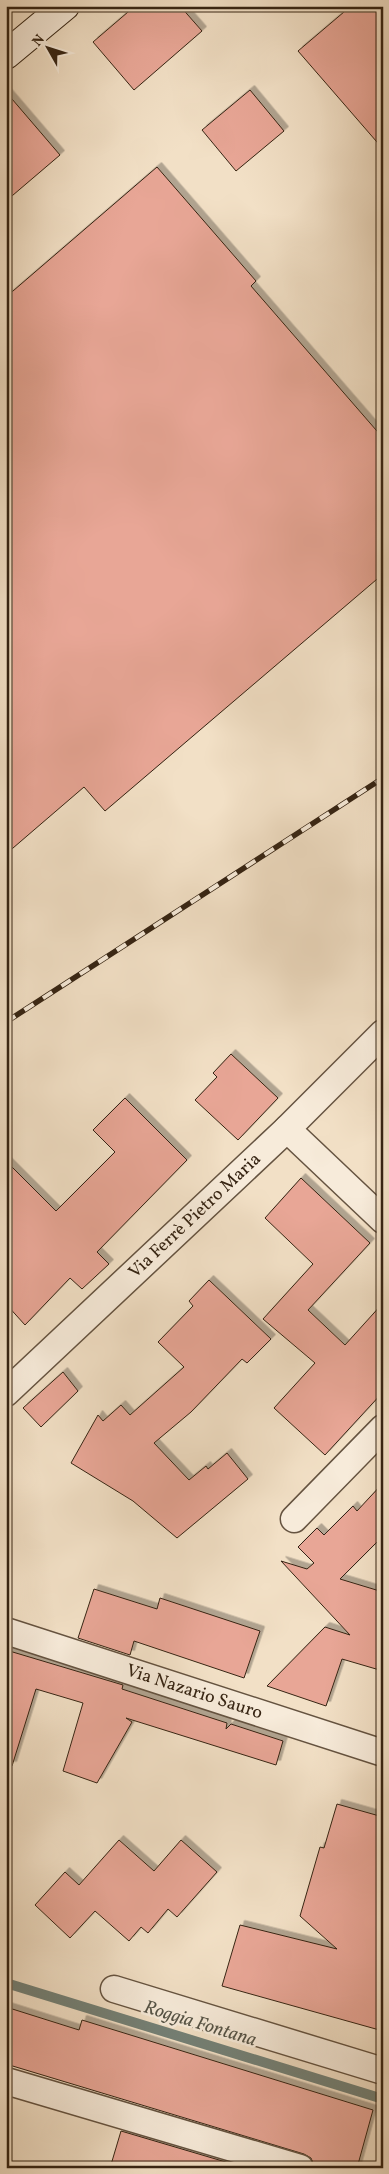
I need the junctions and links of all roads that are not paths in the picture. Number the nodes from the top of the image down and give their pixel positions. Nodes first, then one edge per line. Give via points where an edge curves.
1 (65, 6) edge
2 (6, 55) edge
3 (383, 1033) edge
4 (288, 1129) junction
5 (383, 1220) edge
6 (6, 1393) edge
7 (383, 1428) edge
8 (294, 1519) dead end
9 (6, 1631) edge
10 (383, 1753) edge
11 (114, 1989) dead end
12 (383, 2071) edge
13 (6, 2081) edge
14 (300, 2168) edge

1 - 2 main road
3 - 4 street, Via Ferrè Pietro Maria
4 - 5 street
4 - 6 street, Via Ferrè Pietro Maria
7 - 8 street
9 - 10 street, Via Nazario Sauro
11 - 12 street
13 - 14 street

